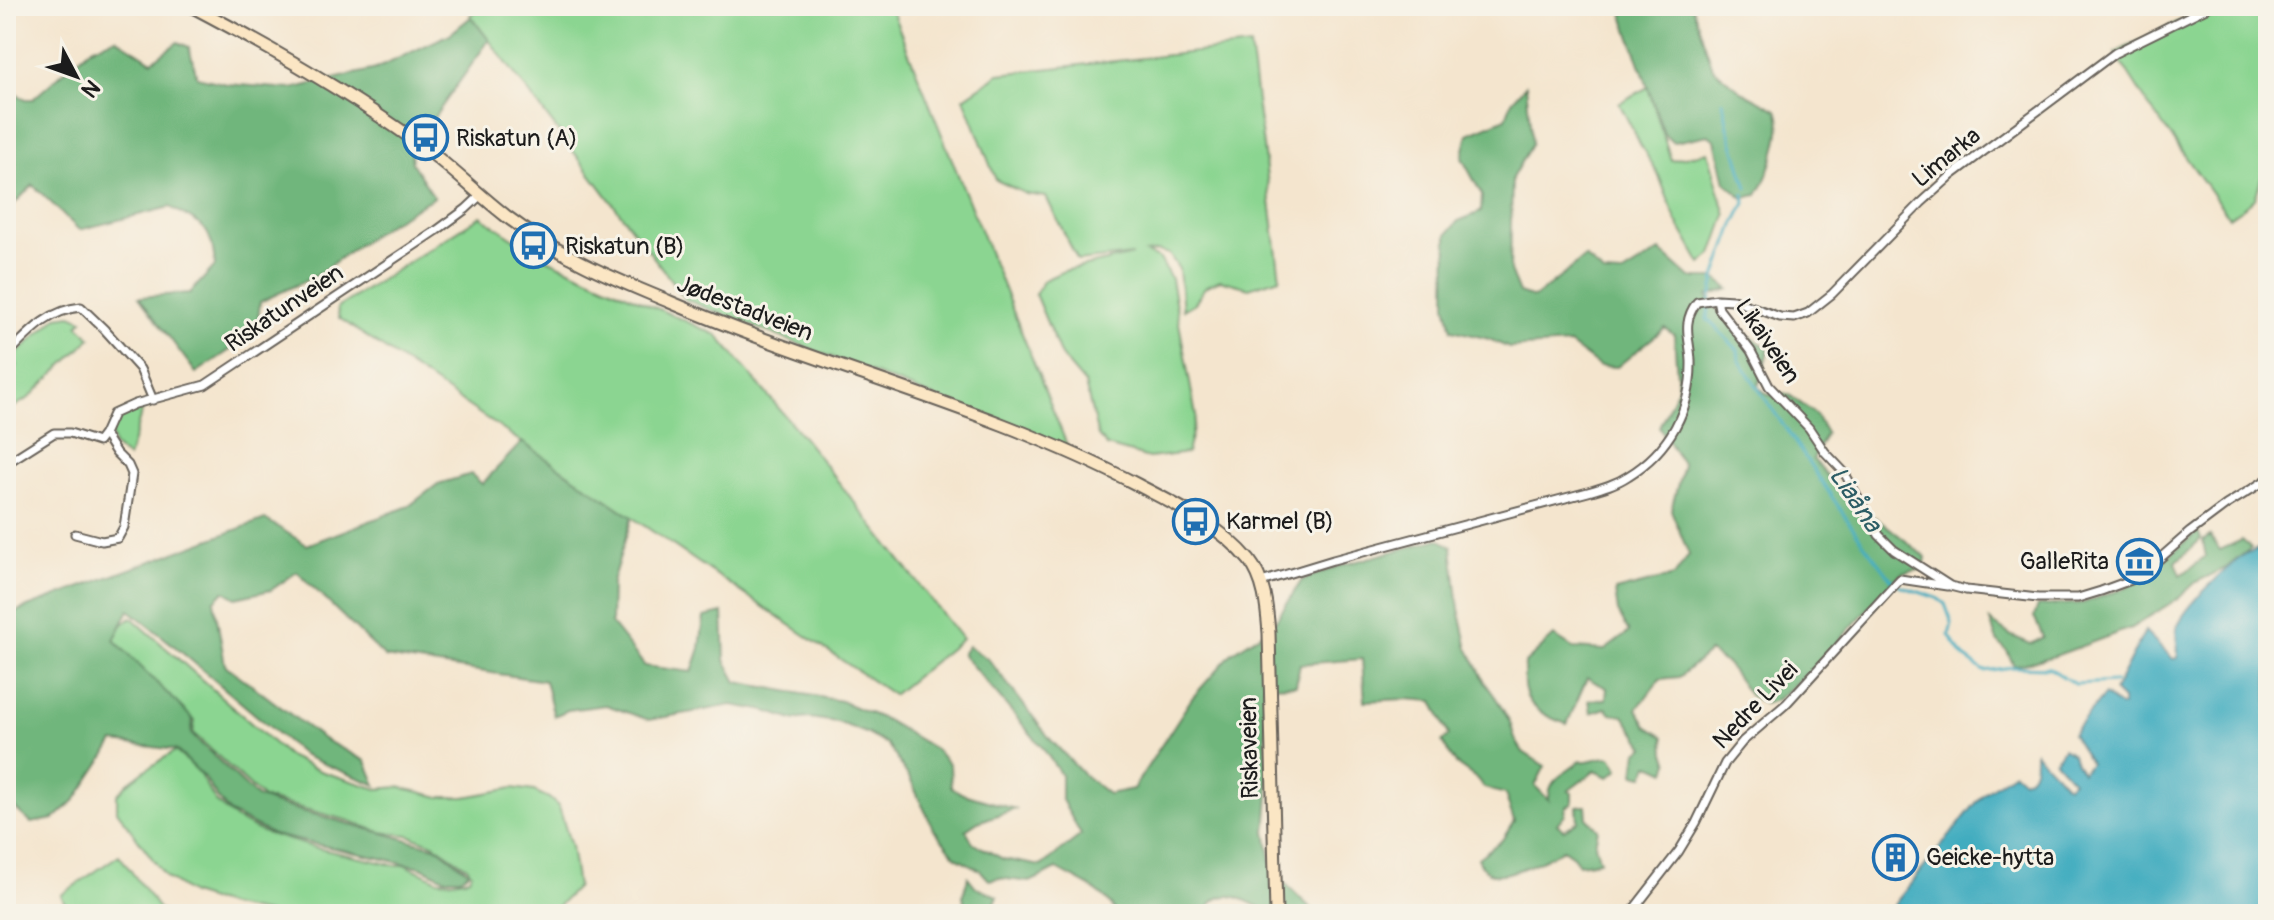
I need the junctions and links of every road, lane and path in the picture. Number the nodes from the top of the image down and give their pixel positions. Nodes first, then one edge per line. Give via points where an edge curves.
1 (191, 6) edge
2 (2210, 6) edge
3 (481, 195) junction
4 (1717, 299) junction
5 (6, 356) edge
6 (153, 400) junction
7 (104, 434) junction
8 (10, 461) dead end
9 (2268, 479) edge
10 (75, 534) dead end
11 (1261, 582) junction
12 (1950, 586) junction
13 (1276, 914) edge
14 (1630, 914) edge

1 - 3 main road, Jødestadveien via 378,114
2 - 4 street, Limarka via 2115,53 1952,175 1808,313 1780,317
3 - 6 street, Riskatunveien via 436,231 205,385
3 - 11 main road, Jødestadveien via 554,247 652,295 1105,467 1213,528 1247,557
4 - 11 street, Likaiveien via 1697,302 1688,318 1691,380 1673,432 1663,448 1628,476 1588,492
4 - 12 street, Likaiveien via 1769,386 1844,472 1879,535
5 - 6 street via 63,309 81,307 140,369
6 - 7 street, Riskatunveien via 113,414
7 - 8 street via 98,442 54,433
7 - 10 street via 132,474 124,527 118,538 102,541
9 - 12 street, Likaiveien via 2131,580 2101,591 2078,598 2038,598
11 - 13 main road, Riskaveien via 1269,633
12 - 14 street, Nedre Livei via 1900,579 1725,763 1679,851

